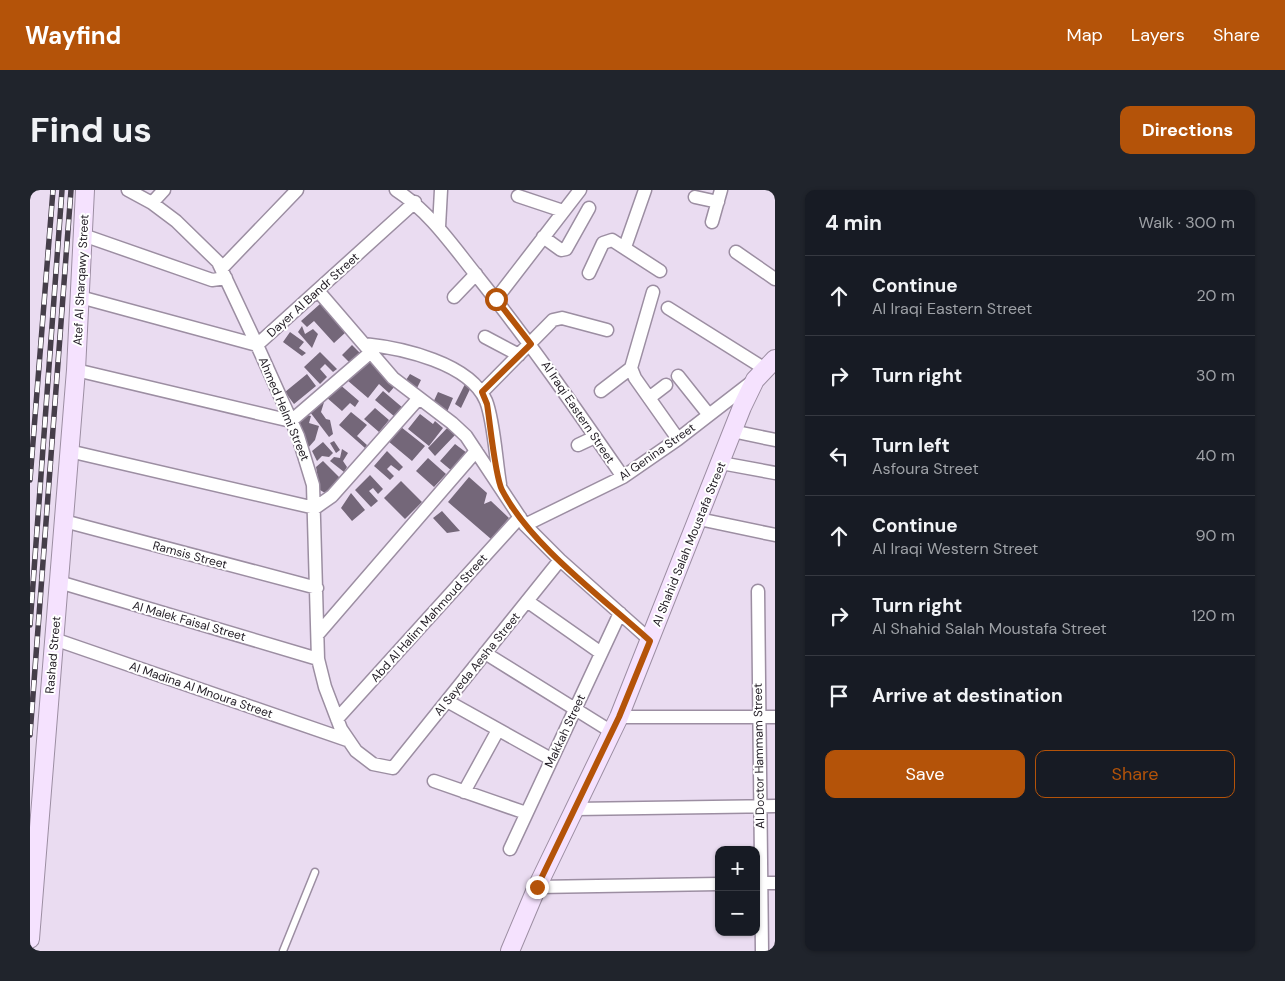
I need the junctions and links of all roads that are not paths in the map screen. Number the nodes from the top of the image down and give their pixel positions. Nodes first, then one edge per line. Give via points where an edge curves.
1 (85, 190) edge
2 (128, 190) edge
3 (164, 190) edge
4 (296, 190) edge
5 (396, 190) edge
6 (441, 190) edge
7 (580, 190) edge
8 (645, 190) edge
9 (518, 196) dead end
10 (720, 196) edge
11 (695, 197) dead end
12 (415, 202) junction
13 (152, 203) junction
14 (589, 208) dead end
15 (563, 211) junction
16 (712, 222) dead end
17 (439, 228) junction
18 (83, 235) junction
19 (543, 237) junction
20 (625, 247) junction
21 (736, 252) dead end
22 (660, 271) dead end
23 (224, 273) junction
24 (590, 273) dead end
25 (476, 274) junction
26 (775, 279) edge
27 (319, 292) junction
28 (653, 292) dead end
29 (80, 297) junction
30 (454, 297) dead end
31 (496, 299) junction
32 (668, 308) dead end
33 (607, 330) dead end
34 (485, 337) dead end
35 (531, 344) junction
36 (257, 345) junction
37 (367, 348) junction
38 (519, 355) junction
39 (631, 368) junction
40 (765, 369) edge
41 (76, 370) junction
42 (678, 376) dead end
43 (666, 385) dead end
44 (601, 390) dead end
45 (482, 392) junction
46 (419, 398) junction
47 (649, 398) junction
48 (709, 415) junction
49 (291, 421) junction
50 (732, 431) junction
51 (595, 437) junction
52 (678, 439) junction
53 (775, 440) edge
54 (578, 445) dead end
55 (69, 451) junction
56 (476, 452) junction
57 (721, 463) junction
58 (775, 473) edge
59 (623, 477) junction
60 (501, 488) junction
61 (315, 508) junction
62 (698, 520) junction
63 (64, 521) junction
64 (523, 521) junction
65 (775, 535) edge
66 (560, 560) junction
67 (59, 582) junction
68 (317, 588) junction
69 (758, 591) dead end
70 (527, 601) junction
71 (620, 613) junction
72 (318, 634) junction
73 (54, 639) junction
74 (650, 641) junction
75 (485, 653) junction
76 (601, 653) junction
77 (318, 659) junction
78 (446, 702) junction
79 (575, 709) junction
80 (775, 717) edge
81 (758, 718) junction
82 (337, 719) junction
83 (615, 725) junction
84 (498, 730) junction
85 (347, 740) junction
86 (551, 759) junction
87 (393, 768) joint
88 (434, 781) dead end
89 (464, 792) junction
90 (760, 806) junction
91 (775, 806) edge
92 (575, 809) junction
93 (526, 812) junction
94 (759, 846) edge
95 (510, 848) dead end
96 (315, 872) dead end
97 (760, 883) edge
98 (775, 883) edge
99 (715, 884) edge
100 (537, 887) junction
101 (758, 891) edge
102 (30, 939) edge
103 (282, 951) edge
104 (510, 951) edge
105 (762, 951) edge

1 - 18 street, Atef Al Sharqawy Street
2 - 13 street, Ahmed Helmi Street
3 - 13 street
4 - 23 street
5 - 12 street, Al Iraqi Eastern Street
6 - 17 street
7 - 15 street
8 - 20 street
9 - 15 street
10 - 11 street
10 - 16 street
12 - 17 street, Al Iraqi Eastern Street
12 - 27 street, Dayer Al Bandr Street
13 - 23 street, Ahmed Helmi Street via 198,240
14 - 19 street via 566,249 561,250
15 - 19 street
17 - 25 street, Al Iraqi Eastern Street
18 - 23 street via 212,280
18 - 29 street, Atef Al Sharqawy Street
19 - 31 street
20 - 22 street
20 - 24 street via 612,240 603,242
21 - 26 street
23 - 36 street, Ahmed Helmi Street
25 - 30 street
25 - 31 street, Al Iraqi Eastern Street
27 - 36 street, Dayer Al Bandr Street
27 - 37 street
28 - 39 street
29 - 36 street, Dayer Al Bandr Street
29 - 41 street, Atef Al Sharqawy Street
31 - 35 street, Al Iraqi Eastern Street
32 - 40 street
33 - 35 street via 557,319
34 - 38 street
35 - 38 street
35 - 51 street, Al Iraqi Eastern Street
36 - 49 street, Ahmed Helmi Street
37 - 45 street via 407,350 464,374
37 - 46 street via 393,378
37 - 49 street
38 - 45 street
39 - 44 street
39 - 47 street
40 - 48 street, Al Genina Street
40 - 50 street, Al Shahid Salah Moustafa Street
41 - 49 street
41 - 55 street, Rashad Street
42 - 48 street
43 - 47 street
45 - 60 street via 487,404
46 - 56 street via 466,436
46 - 61 street via 332,496
47 - 52 street
48 - 52 street, Al Genina Street
49 - 61 street, Ahmed Helmi Street via 313,485
50 - 53 street
50 - 57 street, Al Shahid Salah Moustafa Street
51 - 54 street
51 - 59 street, Al Iraqi Eastern Street
52 - 59 street, Al Genina Street
55 - 61 street
55 - 63 street, Rashad Street
56 - 60 street
56 - 72 street
57 - 58 street
57 - 62 street, Al Shahid Salah Moustafa Street
59 - 64 street, Al Genina Street
60 - 64 street
61 - 68 street, Ahmed Helmi Street
62 - 65 street
62 - 74 street, Al Shahid Salah Moustafa Street
63 - 67 street, Rashad Street
63 - 68 street, Ramsis Street
64 - 66 street
64 - 82 street, Abd Al Halim Mahmoud Street
66 - 70 street, Al Sayeda Aesha Street
66 - 71 street
67 - 73 street, Rashad Street
67 - 77 street, Al Malek Faisal Street
68 - 72 street, Ahmed Helmi Street
69 - 81 street, Al Doctor Hammam Street
70 - 75 street, Al Sayeda Aesha Street
70 - 76 street
71 - 74 street
71 - 76 street, Makkah Street
72 - 77 street, Ahmed Helmi Street
73 - 85 street, Al Madina Al Mnoura Street
73 - 102 street, Rashad Street
74 - 83 street, Al Shahid Salah Moustafa Street
75 - 78 street, Al Sayeda Aesha Street
75 - 79 street
76 - 79 street, Makkah Street
77 - 82 street, Ahmed Helmi Street
78 - 84 street
78 - 87 street, Al Sayeda Aesha Street
79 - 83 street
79 - 86 street, Makkah Street
80 - 81 street
81 - 83 street
81 - 90 street, Al Doctor Hammam Street
82 - 85 street, Ahmed Helmi Street
83 - 92 street, Al Shahid Salah Moustafa Street
84 - 86 street
84 - 89 street
85 - 87 street, Ahmed Helmi Street via 367,761
86 - 93 street, Makkah Street
88 - 89 street
89 - 93 street
90 - 91 street
90 - 92 street
90 - 94 street, Al Doctor Hammam Street
92 - 100 street, Al Shahid Salah Moustafa Street
93 - 95 street, Makkah Street
96 - 103 lane
97 - 98 street
99 - 100 street
100 - 104 street, Al Shahid Salah Moustafa Street
101 - 105 street, Al Doctor Hammam Street

